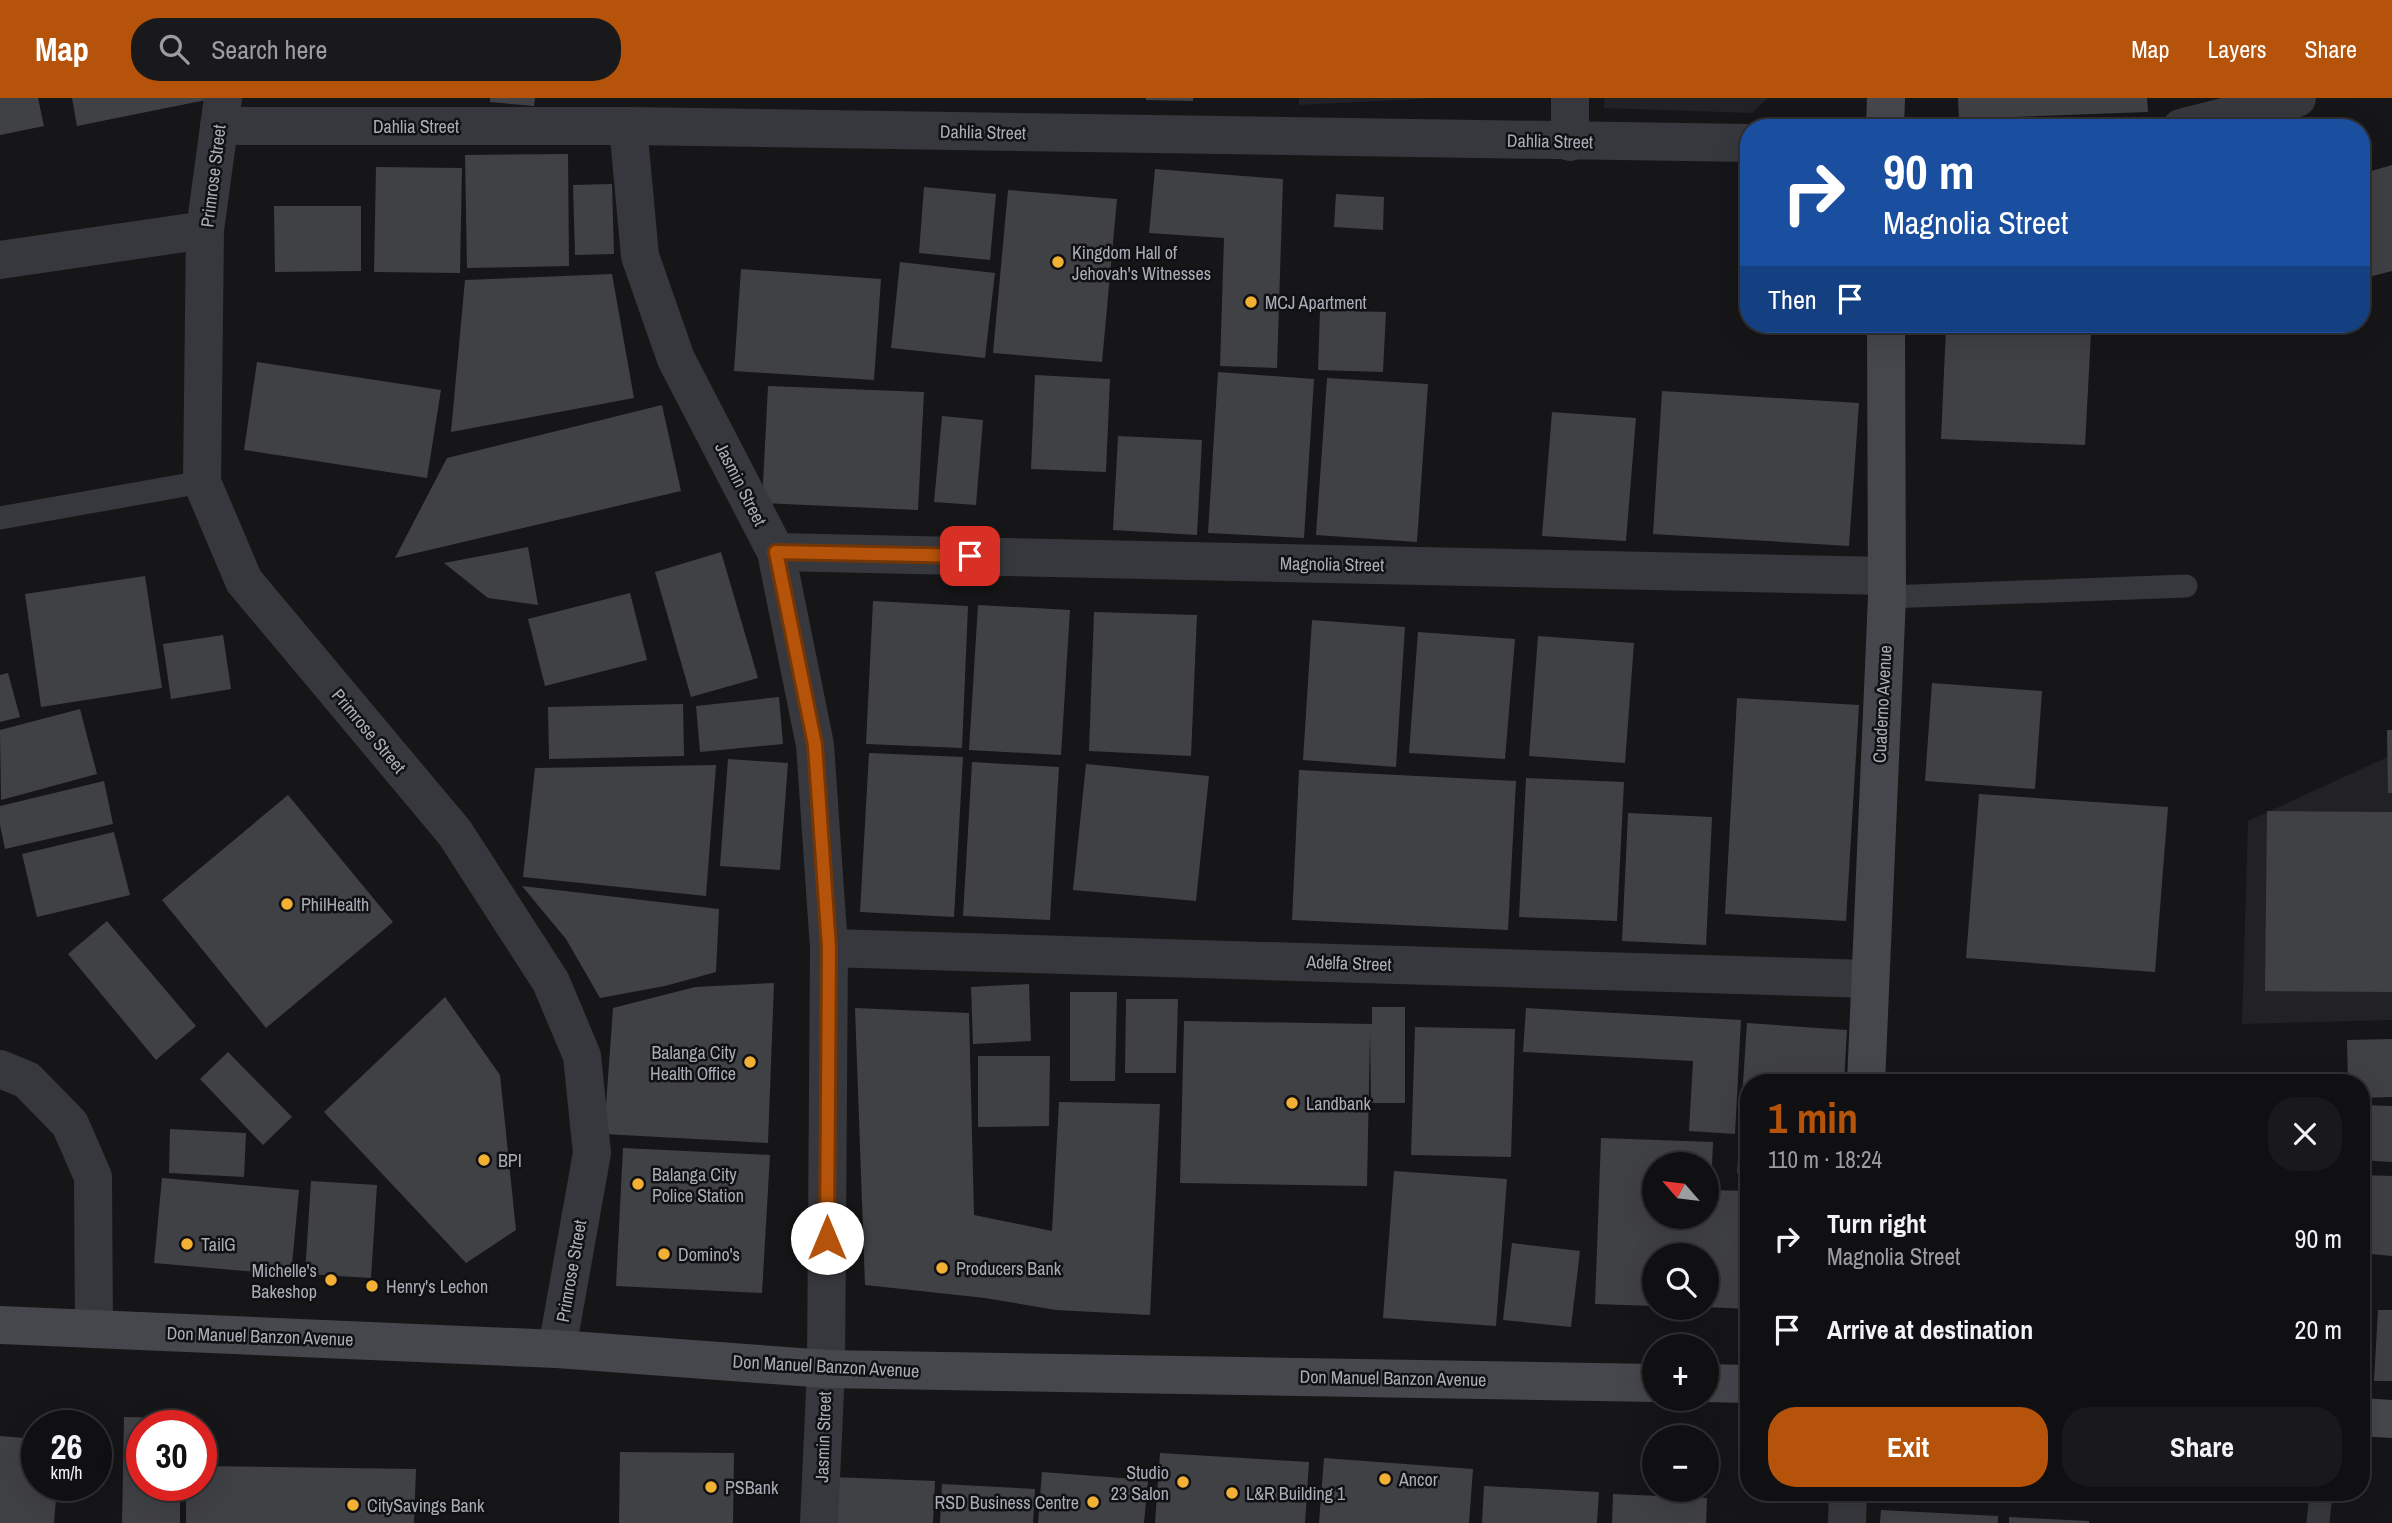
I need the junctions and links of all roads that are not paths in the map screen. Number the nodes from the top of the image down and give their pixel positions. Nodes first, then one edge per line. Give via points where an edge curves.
1 (1570, 98) edge
2 (1886, 98) edge
3 (2297, 98) edge
4 (221, 112) edge
5 (1885, 119) edge
6 (2216, 119) edge
7 (628, 126) junction
8 (1570, 142) junction
9 (1740, 143) edge
10 (205, 230) junction
11 (0, 260) edge
12 (1886, 333) edge
13 (202, 482) junction
14 (0, 518) edge
15 (776, 552) junction
16 (2186, 586) dead end
17 (1887, 587) junction
18 (829, 948) junction
19 (1870, 979) junction
20 (0, 1069) edge
21 (1866, 1074) edge
22 (0, 1325) edge
23 (93, 1329) junction
24 (557, 1349) junction
25 (826, 1369) junction
26 (1642, 1382) edge
27 (1719, 1383) edge
28 (1740, 1384) edge
29 (2370, 1418) edge
30 (2392, 1419) edge
31 (1848, 1501) edge
32 (2320, 1501) edge
33 (819, 1523) edge
34 (1847, 1523) edge
35 (2318, 1523) edge

1 - 8 street
2 - 5 main road
3 - 6 street
4 - 7 street, Dahlia Street
4 - 10 street, Primrose Street
7 - 8 street, Dahlia Street
7 - 15 street, Jasmin Street via 640,256 676,359
8 - 9 street, Dahlia Street
10 - 11 street
10 - 13 street, Primrose Street
12 - 17 main road, Cuaderno Avenue
13 - 14 lane
13 - 24 street, Primrose Street via 244,581 455,833 551,982 582,1056 593,1153
15 - 17 street, Magnolia Street
15 - 18 street, Jasmin Street via 815,745
16 - 17 lane
17 - 19 main road, Cuaderno Avenue
18 - 19 street, Adelfa Street
18 - 25 street, Jasmin Street
19 - 21 main road, Cuaderno Avenue
20 - 23 street via 26,1080 70,1124 93,1177
22 - 23 main road, Don Manuel Banzon Avenue
23 - 24 main road, Don Manuel Banzon Avenue
24 - 25 main road, Don Manuel Banzon Avenue
25 - 26 main road, Don Manuel Banzon Avenue
25 - 33 street, Jasmin Street
27 - 28 main road
29 - 30 main road
31 - 34 street
32 - 35 lane

